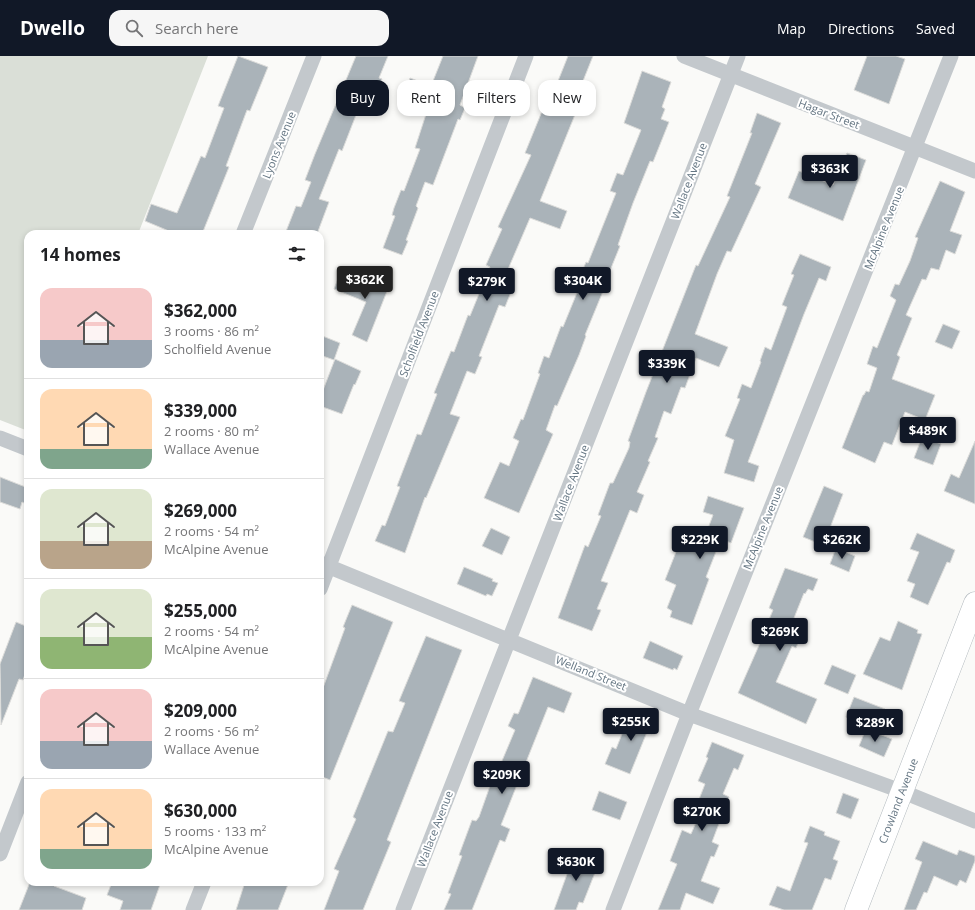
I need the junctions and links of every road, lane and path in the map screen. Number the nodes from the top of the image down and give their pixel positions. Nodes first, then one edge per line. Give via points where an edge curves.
1 (314, 56) edge
2 (526, 56) edge
3 (684, 56) edge
4 (738, 56) edge
5 (951, 56) edge
6 (731, 75) junction
7 (916, 148) junction
8 (975, 171) edge
9 (245, 230) edge
10 (0, 438) edge
11 (24, 447) edge
12 (324, 565) edge
13 (975, 603) edge
14 (510, 639) junction
15 (689, 714) junction
16 (901, 791) junction
17 (24, 792) edge
18 (975, 821) edge
19 (0, 854) edge
20 (202, 886) edge
21 (193, 910) edge
22 (404, 910) edge
23 (614, 910) edge
24 (856, 910) edge

1 - 9 street, Lyons Avenue
2 - 12 street, Scholfield Avenue
3 - 6 street, Hagar Street
4 - 6 street, Wallace Avenue
5 - 7 street, McAlpine Avenue
6 - 7 street, Hagar Street
6 - 14 street, Wallace Avenue
7 - 8 street, Hagar Street
7 - 15 street, McAlpine Avenue
10 - 11 street
12 - 14 street, Welland Street
13 - 16 main road, Crowland Avenue
14 - 15 street, Welland Street
14 - 22 street, Wallace Avenue
15 - 16 street, Welland Street
15 - 23 street, McAlpine Avenue
16 - 18 street, Welland Street
16 - 24 main road, Crowland Avenue
17 - 19 street
20 - 21 street

